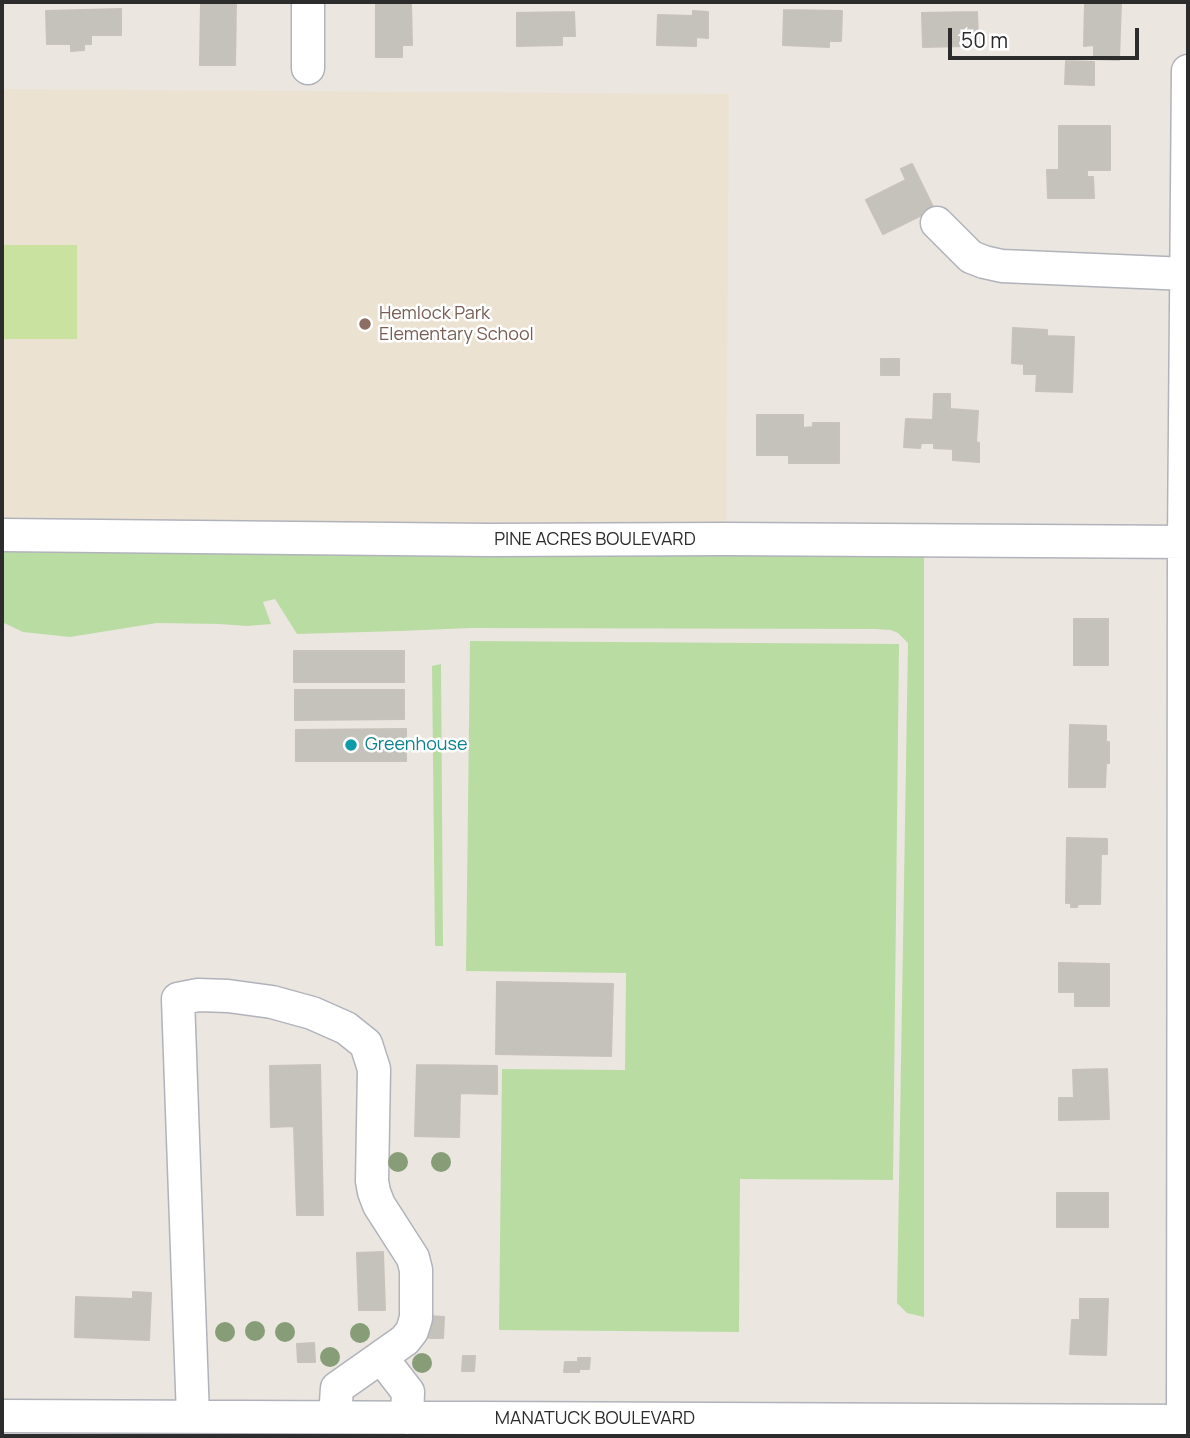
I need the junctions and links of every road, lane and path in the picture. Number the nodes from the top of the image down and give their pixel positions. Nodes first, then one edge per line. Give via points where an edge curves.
1 (308, 2) edge
2 (308, 68) dead end
3 (1188, 71) edge
4 (937, 223) dead end
5 (1188, 242) edge
6 (1187, 274) edge
7 (2, 535) edge
8 (1186, 542) edge
9 (381, 1357) junction
10 (2, 1416) edge
11 (193, 1417) junction
12 (335, 1418) junction
13 (407, 1418) junction
14 (1185, 1426) edge

1 - 2 street
3 - 5 street
4 - 6 street via 971,257 1002,267
5 - 6 street
6 - 8 street
7 - 8 street, PINE ACRES BOULEVARD
8 - 14 street
9 - 11 street via 412,1331 417,1283 413,1258 374,1192 374,1069 366,1044 346,1028 272,1002 198,995 178,999
9 - 12 street via 337,1388
9 - 13 street via 408,1392
10 - 11 street, MANATUCK BOULEVARD
11 - 12 street, MANATUCK BOULEVARD
12 - 13 street, MANATUCK BOULEVARD
13 - 14 street, MANATUCK BOULEVARD

